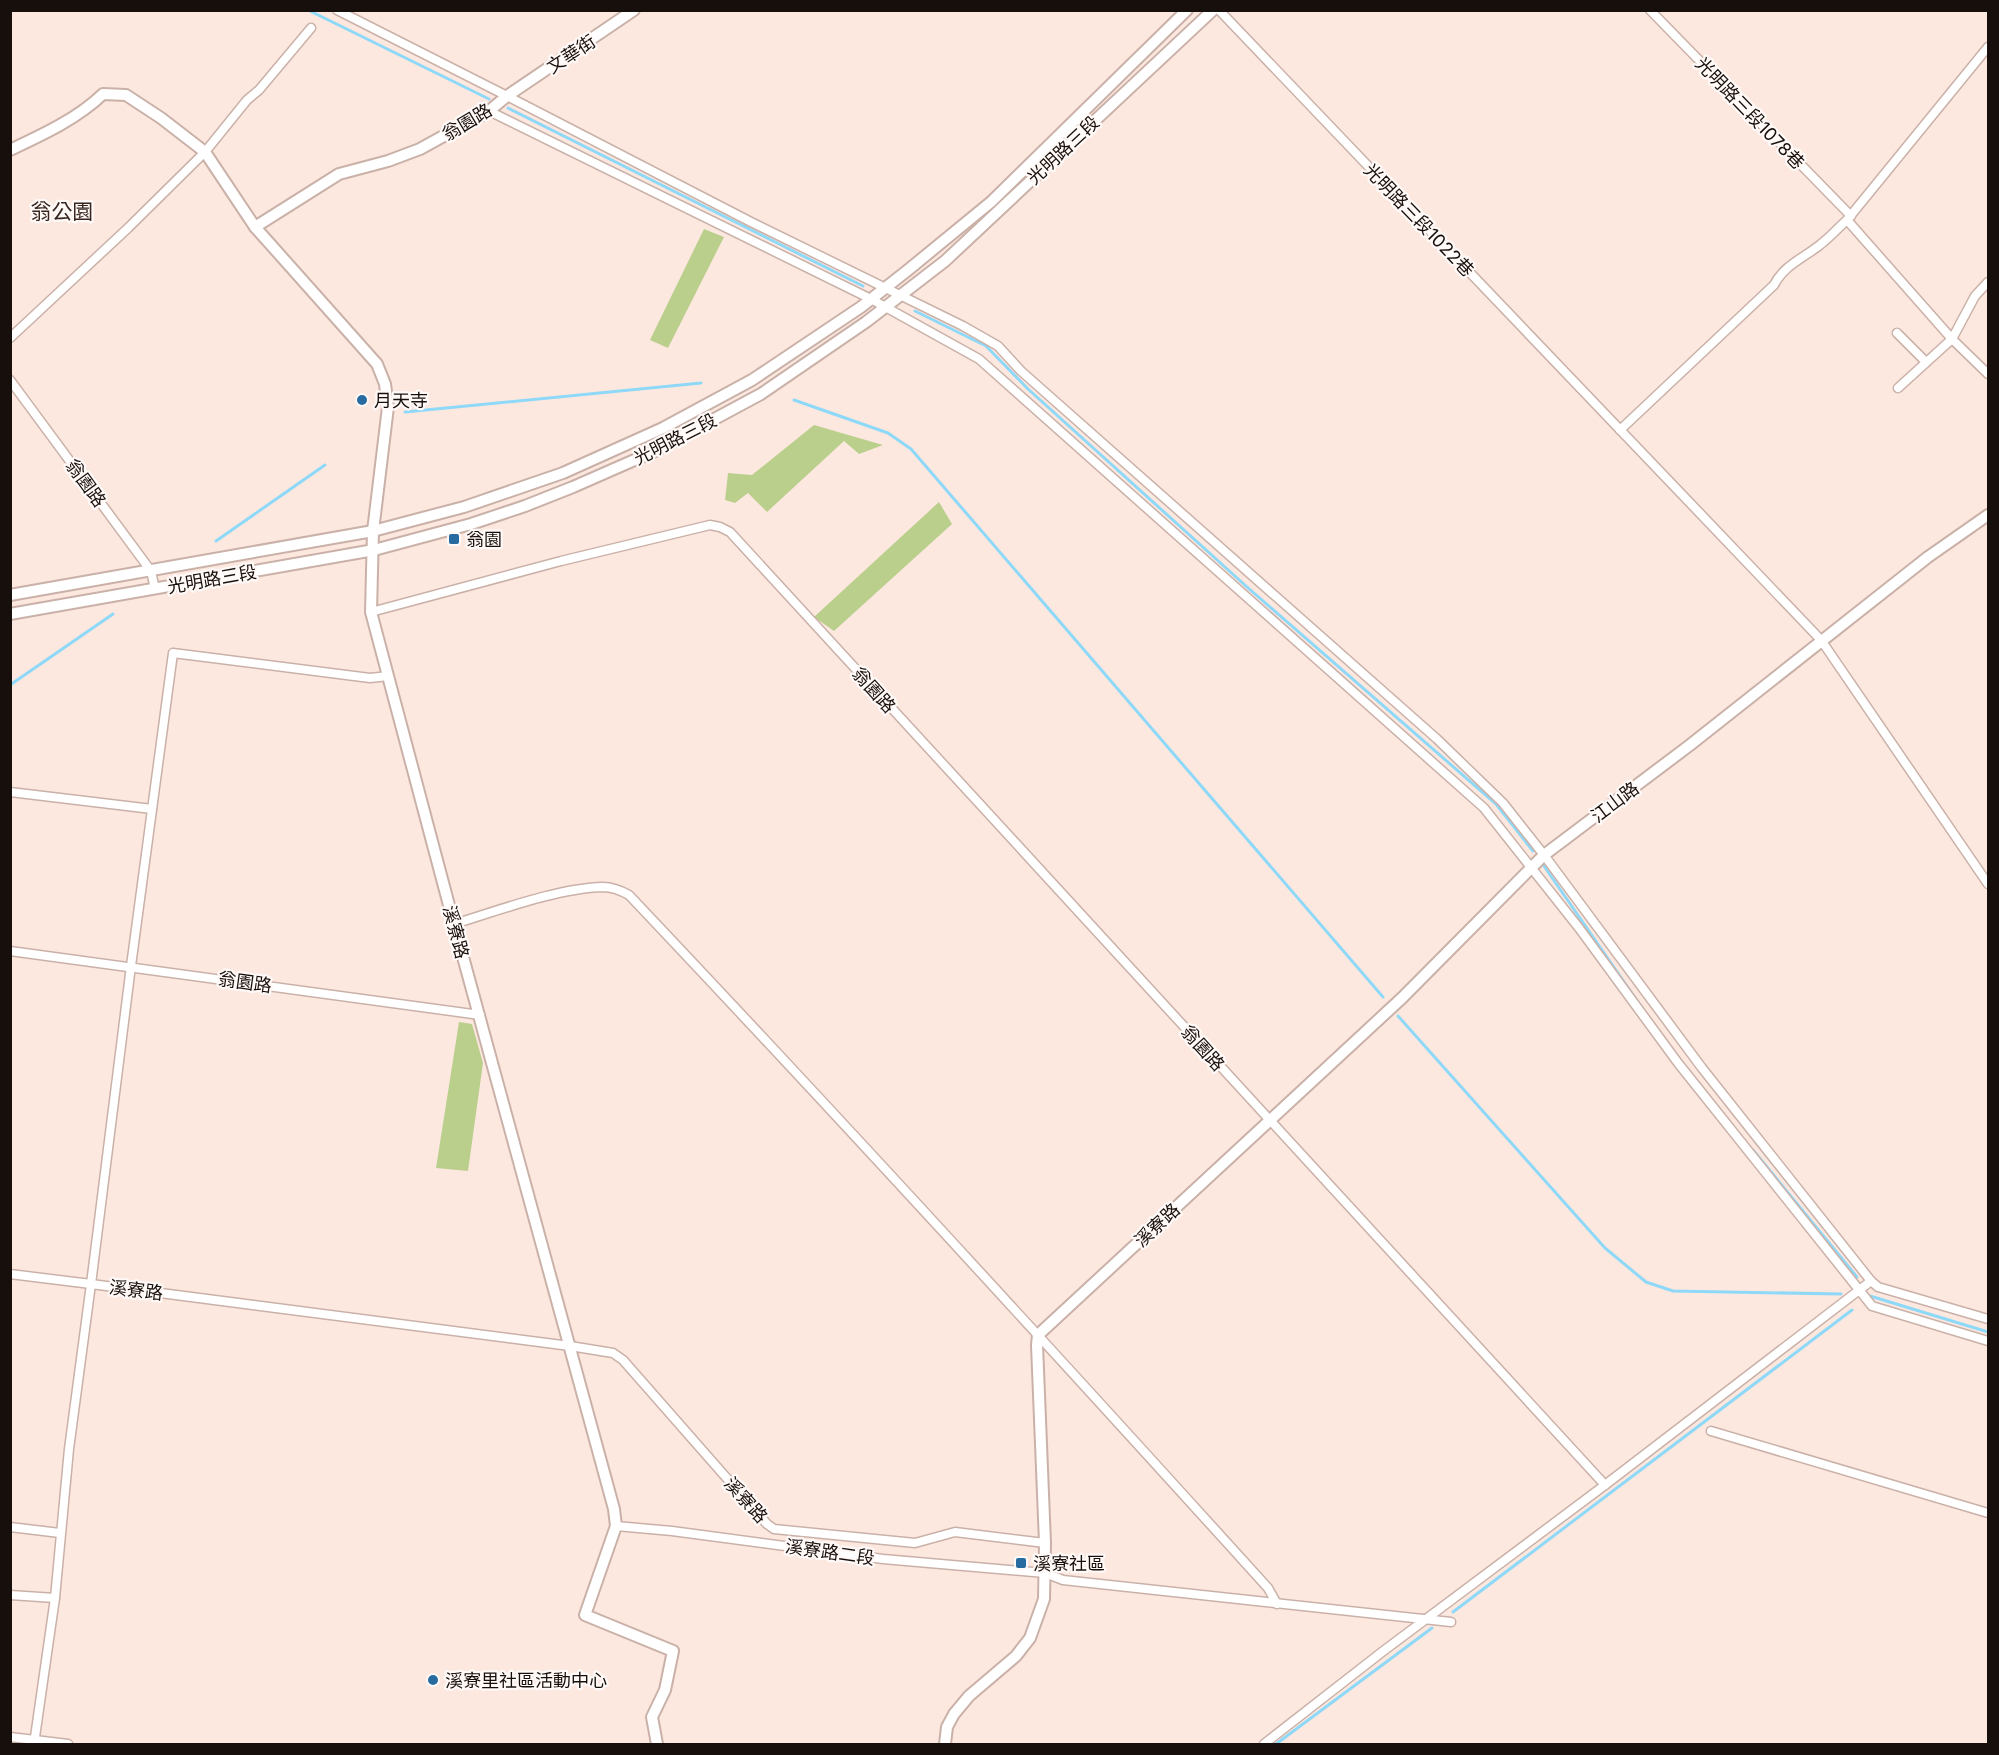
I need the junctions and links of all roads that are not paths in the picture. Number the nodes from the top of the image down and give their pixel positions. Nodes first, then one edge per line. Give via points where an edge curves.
1 (337, 10) edge
2 (634, 10) edge
3 (1186, 10) edge
4 (1213, 10) edge
5 (1219, 10) edge
6 (1650, 10) edge
7 (311, 28) dead end
8 (1989, 47) edge
9 (507, 96) junction
10 (489, 111) junction
11 (10, 150) edge
12 (205, 152) junction
13 (1849, 218) junction
14 (255, 227) junction
15 (1989, 282) edge
16 (885, 288) junction
17 (901, 295) junction
18 (871, 299) junction
19 (886, 307) junction
20 (1897, 333) dead end
21 (10, 339) edge
22 (1952, 339) junction
23 (1926, 362) junction
24 (1989, 374) edge
25 (10, 380) edge
26 (1898, 388) dead end
27 (1620, 430) junction
28 (1989, 516) edge
29 (373, 531) junction
30 (374, 550) junction
31 (151, 571) junction
32 (155, 589) junction
33 (10, 595) edge
34 (371, 612) junction
35 (10, 614) edge
36 (1821, 640) junction
37 (388, 676) junction
38 (10, 792) edge
39 (152, 809) junction
40 (1544, 855) junction
41 (1532, 868) junction
42 (1989, 884) edge
43 (454, 924) junction
44 (10, 951) edge
45 (131, 966) junction
46 (480, 1015) junction
47 (1270, 1122) junction
48 (10, 1274) edge
49 (1871, 1281) junction
50 (91, 1284) junction
51 (1860, 1291) junction
52 (1989, 1319) edge
53 (1038, 1335) junction
54 (1989, 1341) edge
55 (570, 1346) junction
56 (1711, 1431) dead end
57 (1605, 1485) junction
58 (1989, 1513) edge
59 (616, 1526) junction
60 (10, 1527) edge
61 (60, 1533) junction
62 (1045, 1543) junction
63 (1045, 1573) junction
64 (10, 1595) edge
65 (55, 1598) junction
66 (1277, 1604) junction
67 (1427, 1619) junction
68 (1451, 1622) dead end
69 (10, 1737) edge
70 (34, 1742) edge
71 (68, 1744) edge
72 (657, 1744) edge
73 (945, 1744) edge
74 (1264, 1744) edge

1 - 9 street, 翁園路
2 - 9 street, 文華街
3 - 16 street, 光明路三段 via 991,202
4 - 17 street, 光明路三段 via 945,261
5 - 27 street, 光明路三段1022巷
6 - 13 street, 光明路三段1078巷
7 - 12 street
8 - 13 street
9 - 10 street, 翁園路
9 - 16 street
10 - 14 street, 翁園路 via 420,149 339,174
10 - 18 street
11 - 12 street via 46,133 103,94 126,94
12 - 14 street
12 - 21 street
13 - 22 street, 光明路三段1078巷
13 - 27 street via 1823,243 1788,266 1774,285
14 - 29 street via 378,364 388,407
15 - 22 street via 1975,296
16 - 17 street
16 - 18 street, 光明路三段
17 - 19 street, 光明路三段
17 - 40 street via 998,346 1021,371 1437,740 1503,803
18 - 19 street
18 - 29 street, 光明路三段 via 752,380 663,428 563,473 464,507
19 - 30 street, 光明路三段 via 761,394 655,451 525,506
19 - 41 street via 979,359 1484,808
20 - 23 street
22 - 23 street
22 - 24 street, 光明路三段1078巷
23 - 26 street
25 - 31 street, 翁園路
27 - 36 street, 光明路三段1022巷
28 - 36 street, 江山路 via 1928,557
29 - 30 street, 溪寮路
29 - 31 street, 光明路三段
30 - 32 street, 光明路三段
30 - 34 street, 溪寮路
31 - 32 street, 翁園路
31 - 33 street, 光明路三段
32 - 35 street, 光明路三段
34 - 37 street, 溪寮路
34 - 47 street, 翁園路 via 710,525 730,532
36 - 40 street, 江山路
36 - 42 street, 光明路三段1022巷
37 - 39 street via 370,678 173,653
37 - 43 street, 溪寮路
38 - 39 street
39 - 45 street
40 - 41 street, 江山路
40 - 49 street via 1702,1068
41 - 47 street, 江山路
41 - 51 street via 1678,1063
43 - 46 street, 溪寮路
43 - 53 street via 577,890 603,887 629,895
44 - 45 street, 翁園路
45 - 46 street, 翁園路
45 - 50 street
46 - 55 street, 溪寮路
47 - 53 street, 溪寮路
47 - 57 street, 翁園路
48 - 50 street
49 - 51 street
49 - 52 street via 1878,1287
50 - 55 street, 溪寮路
50 - 61 street, 溪寮路
51 - 54 street via 1872,1306
51 - 57 street
53 - 62 street
53 - 66 street via 1268,1588
55 - 59 street, 溪寮路
55 - 62 street, 溪寮路 via 613,1353 623,1360 774,1529 915,1543 956,1532
56 - 58 street
57 - 67 street
59 - 63 street, 溪寮路二段 via 883,1559
59 - 72 street, 溪寮路 via 585,1615 673,1651 665,1690 652,1717
60 - 61 street
61 - 65 street, 溪寮路
62 - 63 street
63 - 66 street, 溪寮路二段 via 1063,1580
63 - 73 street via 1044,1599 1030,1638 954,1714
64 - 65 street
65 - 70 street, 溪寮路
66 - 67 street, 溪寮路二段
67 - 68 street, 溪寮路二段
67 - 74 street
69 - 70 street
70 - 71 street

